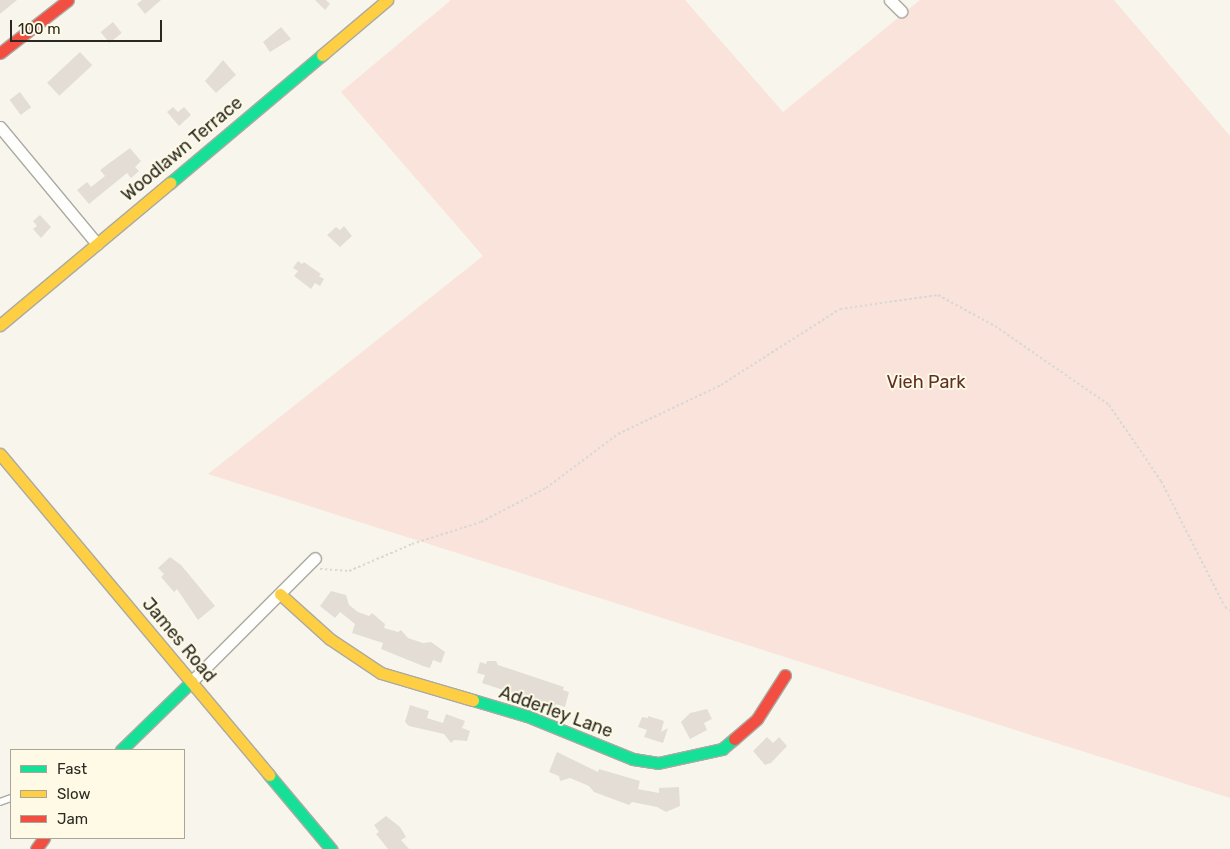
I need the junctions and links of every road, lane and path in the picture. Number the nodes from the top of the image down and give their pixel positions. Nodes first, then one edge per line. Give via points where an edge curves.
1 (68, 0) edge
2 (387, 0) edge
3 (890, 0) edge
4 (901, 11) dead end
5 (0, 53) edge
6 (0, 127) edge
7 (97, 244) junction
8 (0, 325) edge
9 (0, 454) edge
10 (314, 558) dead end
11 (305, 567) junction
12 (280, 594) junction
13 (1230, 611) edge
14 (785, 675) dead end
15 (191, 682) junction
16 (122, 749) edge
17 (330, 849) edge

1 - 5 street
2 - 7 street, Woodlawn Terrace
3 - 4 street
6 - 7 street
7 - 8 street, Woodlawn Terrace
9 - 15 street, James Road
10 - 11 street
11 - 12 street
11 - 13 path via 349,571 412,544 481,522 546,488 618,434 721,385 840,309 938,295 1011,337 1109,405 1161,481 1224,607
12 - 14 street, Adderley Lane via 330,639 381,673 527,716 633,759 658,763 722,749 757,719
12 - 15 street
15 - 16 street
15 - 17 street, James Road

